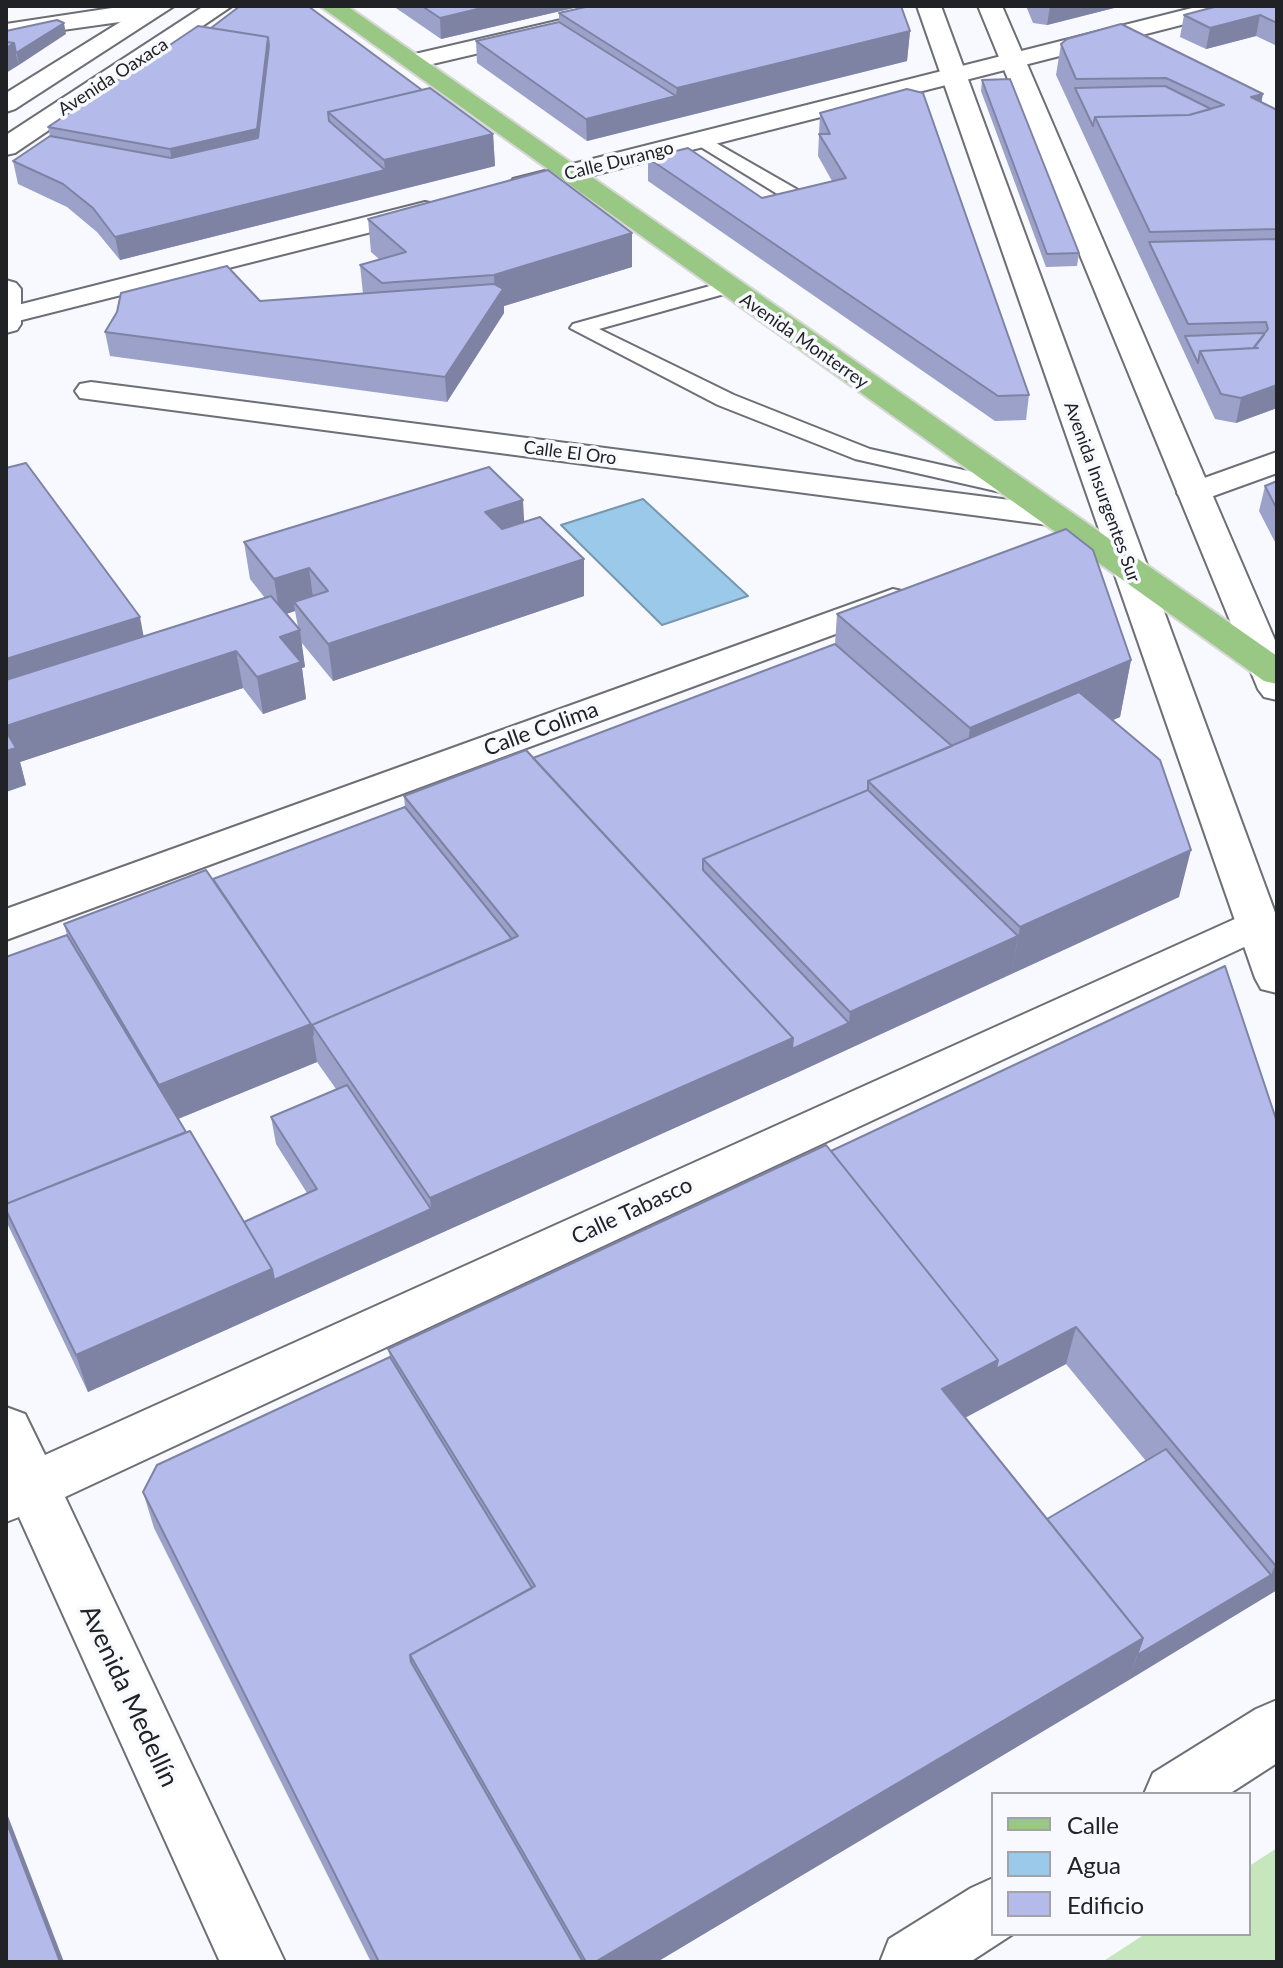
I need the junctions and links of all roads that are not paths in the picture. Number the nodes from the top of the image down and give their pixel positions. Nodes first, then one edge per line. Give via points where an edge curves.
1 (220, 6) edge
2 (332, 6) edge
3 (651, 6) edge
4 (929, 6) edge
5 (990, 6) edge
6 (1228, 6) edge
7 (158, 8) edge
8 (6, 31) edge
9 (1130, 32) junction
10 (1158, 46) edge
11 (411, 62) junction
12 (1014, 62) junction
13 (954, 77) junction
14 (6, 104) edge
15 (702, 140) junction
16 (6, 147) edge
17 (568, 174) junction
18 (493, 193) edge
19 (791, 194) edge
20 (448, 204) edge
21 (728, 287) junction
22 (7, 309) edge
23 (91, 391) dead end
24 (1277, 462) edge
25 (1009, 487) junction
26 (1194, 493) junction
27 (1063, 524) junction
28 (1031, 550) edge
29 (1131, 573) junction
30 (927, 588) edge
31 (1274, 676) edge
32 (1257, 924) junction
33 (6, 925) edge
34 (1277, 978) edge
35 (6, 1430) edge
36 (19, 1492) edge
37 (1277, 1729) edge
38 (1178, 1792) edge
39 (991, 1911) edge
40 (253, 1962) edge
41 (912, 1962) edge

1 - 16 street, Avenida Oaxaca
2 - 11 main road, Avenida Monterrey
3 - 11 street
4 - 13 street, Avenida Insurgentes Sur
5 - 12 street
6 - 9 street, Calle Durango
7 - 8 street
7 - 14 street, Avenida Oaxaca
9 - 10 lane
9 - 12 street, Calle Durango
11 - 17 main road, Avenida Monterrey
12 - 13 street, Calle Durango
12 - 26 street
13 - 15 street, Calle Durango
13 - 29 street, Avenida Insurgentes Sur
15 - 17 street, Calle Durango
15 - 19 lane
17 - 18 street, Calle Durango
17 - 21 main road, Avenida Monterrey
20 - 22 street
21 - 25 main road, Avenida Monterrey
21 - 25 lane via 580,328 726,400 863,454
23 - 27 street, Calle El Oro
24 - 26 street
25 - 27 main road, Avenida Monterrey
26 - 31 street
27 - 28 street
27 - 29 main road, Avenida Monterrey
29 - 31 main road, Avenida Monterrey
29 - 32 street, Avenida Insurgentes Sur
30 - 33 street, Calle Colima
32 - 34 street, Avenida Insurgentes Sur
32 - 36 street, Calle Tabasco
35 - 36 street, Avenida Medellín
36 - 40 street, Avenida Medellín
37 - 38 street
39 - 41 street

